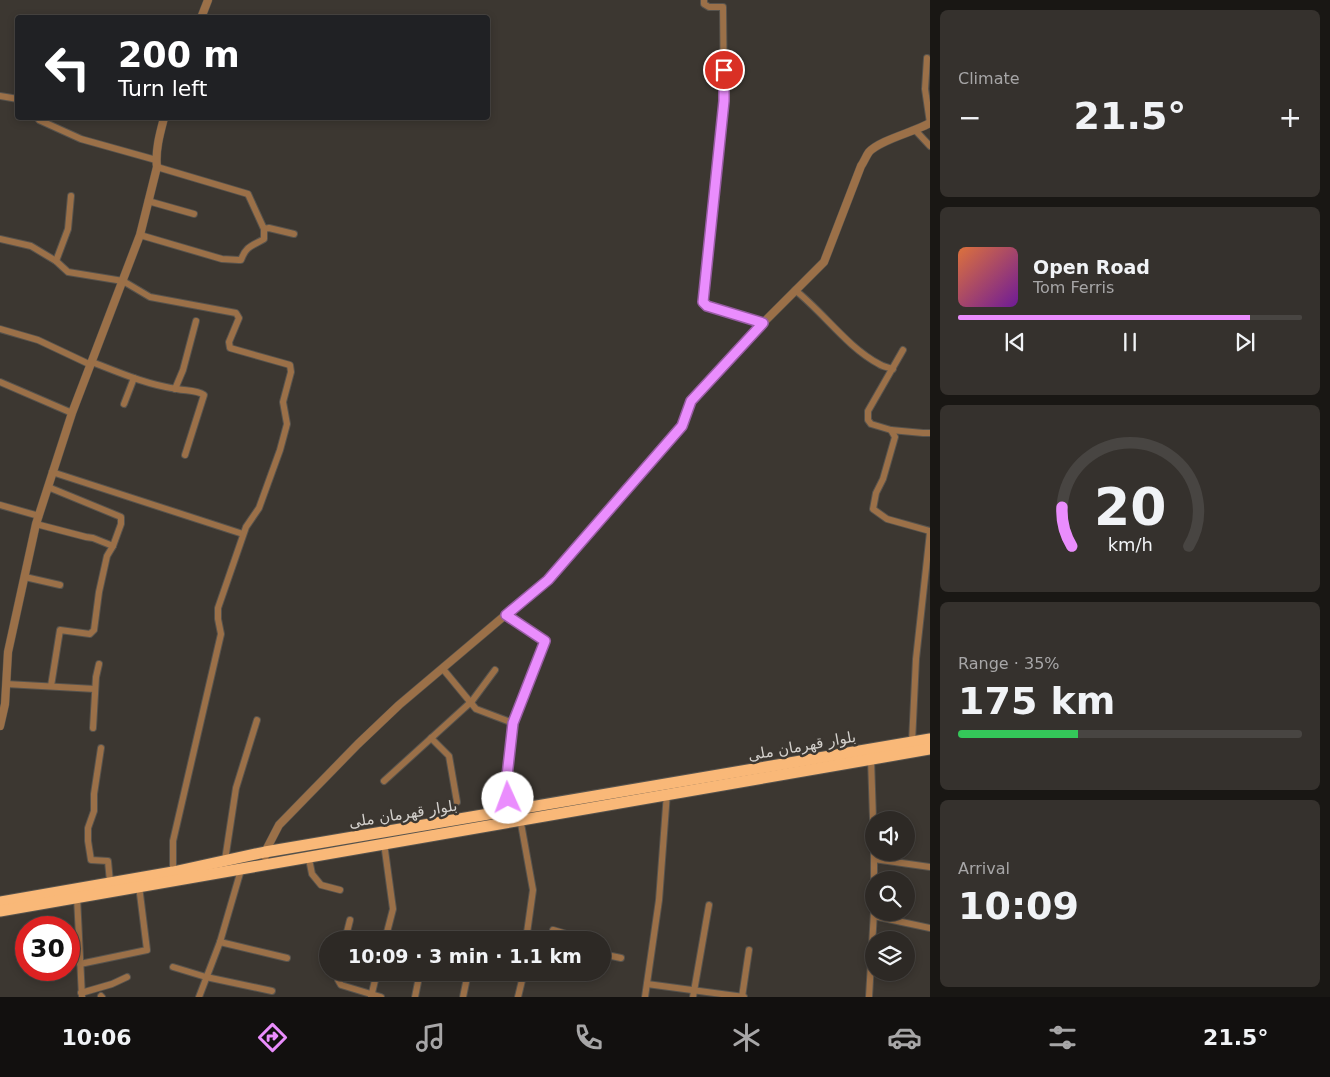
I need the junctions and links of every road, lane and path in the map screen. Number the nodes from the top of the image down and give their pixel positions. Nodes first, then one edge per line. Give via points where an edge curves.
1 (208, 0) edge
2 (704, 0) edge
3 (202, 15) edge
4 (927, 58) dead end
5 (0, 96) edge
6 (15, 98) edge
7 (39, 120) edge
8 (164, 120) edge
9 (930, 123) edge
10 (916, 131) junction
11 (930, 146) edge
12 (157, 163) junction
13 (71, 196) dead end
14 (148, 201) junction
15 (194, 214) dead end
16 (264, 229) junction
17 (294, 234) dead end
18 (140, 235) junction
19 (0, 239) edge
20 (56, 260) junction
21 (122, 281) junction
22 (796, 290) junction
23 (196, 321) dead end
24 (763, 323) junction
25 (0, 329) edge
26 (903, 350) dead end
27 (92, 364) junction
28 (893, 369) junction
29 (134, 378) junction
30 (0, 382) edge
31 (175, 389) junction
32 (124, 404) dead end
33 (72, 413) junction
34 (891, 430) junction
35 (930, 433) edge
36 (185, 455) dead end
37 (52, 472) junction
38 (48, 487) junction
39 (0, 505) edge
40 (37, 520) junction
41 (930, 532) edge
42 (243, 534) junction
43 (113, 546) junction
44 (25, 577) junction
45 (60, 585) dead end
46 (506, 615) junction
47 (99, 664) dead end
48 (443, 669) junction
49 (495, 670) dead end
50 (6, 684) junction
51 (51, 686) junction
52 (95, 689) junction
53 (472, 701) junction
54 (256, 720) dead end
55 (513, 723) junction
56 (0, 726) edge
57 (93, 728) dead end
58 (431, 738) junction
59 (930, 739) edge
60 (912, 742) junction
61 (101, 748) dead end
62 (930, 749) edge
63 (871, 759) junction
64 (384, 781) dead end
65 (666, 789) junction
66 (457, 802) dead end
67 (873, 811) edge
68 (516, 814) junction
69 (384, 843) junction
70 (265, 852) junction
71 (309, 858) junction
72 (225, 860) junction
73 (899, 861) edge
74 (267, 865) junction
75 (930, 867) edge
76 (241, 870) junction
77 (173, 877) junction
78 (110, 882) junction
79 (139, 886) junction
80 (340, 890) dead end
81 (77, 897) junction
82 (0, 902) edge
83 (709, 905) dead end
84 (0, 912) edge
85 (78, 916) edge
86 (350, 920) dead end
87 (874, 921) edge
88 (902, 921) edge
89 (930, 928) edge
90 (553, 930) dead end
91 (348, 931) edge
92 (387, 931) edge
93 (527, 931) edge
94 (556, 931) edge
95 (220, 942) junction
96 (749, 950) dead end
97 (611, 956) edge
98 (287, 958) dead end
99 (621, 958) dead end
100 (80, 964) joint
101 (173, 967) dead end
102 (127, 977) dead end
103 (206, 977) junction
104 (339, 981) edge
105 (375, 981) edge
106 (418, 981) edge
107 (466, 981) edge
108 (522, 981) edge
109 (647, 984) junction
110 (695, 990) junction
111 (272, 991) dead end
112 (82, 995) edge
113 (371, 995) edge
114 (198, 997) edge
115 (381, 997) edge
116 (415, 997) edge
117 (463, 997) edge
118 (518, 997) edge
119 (645, 997) edge
120 (693, 997) edge
121 (743, 997) edge
122 (869, 997) edge

1 - 3 street
2 - 24 street via 704,4 710,7 723,7 725,48 724,101 703,302
4 - 9 street via 925,89
5 - 6 street
7 - 12 street via 81,138
8 - 12 street
9 - 10 street
10 - 11 street
10 - 22 street via 882,142 869,152 824,262
12 - 14 street
12 - 16 street via 248,194
13 - 20 street via 68,229
14 - 15 street
14 - 18 street
16 - 17 street
16 - 18 street via 264,239 247,248 241,260 222,259
18 - 21 street
19 - 20 street via 31,246
20 - 21 street via 68,272
21 - 27 street
21 - 42 street via 150,297 236,314 239,318 229,342 230,348 290,365 283,402 287,424 259,508
22 - 24 street
22 - 28 street via 841,336 877,364
23 - 31 street via 184,370
24 - 46 street via 691,401 682,426 548,580
25 - 27 street via 38,340
26 - 28 street
27 - 29 street
27 - 33 street
28 - 34 street via 868,411 870,424
29 - 31 street
29 - 32 street
30 - 33 street
31 - 36 street via 204,395
33 - 37 street
34 - 35 street
34 - 41 street via 895,437 893,446 873,509 887,519
37 - 38 street
37 - 42 street
38 - 40 street
38 - 43 street via 122,518
39 - 40 street
40 - 43 street
40 - 44 street
41 - 60 street via 916,659
42 - 77 street via 218,608 221,634 174,841
43 - 51 street via 101,583 94,630 90,634 60,630
44 - 45 street
44 - 50 street via 8,652
46 - 48 street
46 - 55 street via 545,641
47 - 52 street
48 - 53 street
48 - 70 street via 352,750 279,825
49 - 53 street
50 - 51 street
50 - 56 street
51 - 52 street
52 - 57 street
53 - 55 street via 476,709
53 - 58 street
54 - 72 street via 236,788
55 - 68 street via 506,785
58 - 64 street
58 - 66 street via 449,756
59 - 60 highway, بلوار قهرمان ملی
60 - 65 highway, بلوار قهرمان ملی
61 - 78 street via 88,841 91,860 108,861
62 - 63 highway, بلوار قهرمان ملی
63 - 65 highway, بلوار قهرمان ملی
63 - 67 street
65 - 68 highway, بلوار قهرمان ملی
65 - 109 street via 659,900
68 - 69 highway, بلوار قهرمان ملی
68 - 70 highway, بلوار قهرمان ملی
68 - 93 street via 533,890
69 - 71 highway, بلوار قهرمان ملی
69 - 92 street via 393,909
70 - 72 highway, بلوار قهرمان ملی
70 - 74 street
71 - 74 highway, بلوار قهرمان ملی
71 - 80 street via 312,874 321,885
72 - 77 highway, بلوار قهرمان ملی
73 - 75 street
74 - 76 highway, بلوار قهرمان ملی
76 - 77 highway, بلوار قهرمان ملی
76 - 95 street
77 - 78 highway, بلوار قهرمان ملی
77 - 79 highway, بلوار قهرمان ملی
78 - 82 highway, بلوار قهرمان ملی
79 - 81 highway, بلوار قهرمان ملی
79 - 100 street via 147,950
81 - 84 highway, بلوار قهرمان ملی
81 - 85 street
83 - 110 street
86 - 91 street
87 - 122 street
88 - 89 street
90 - 94 street
95 - 98 street
95 - 103 street
96 - 121 street
97 - 99 street
100 - 112 street
101 - 103 street
102 - 112 street
103 - 111 street
103 - 114 street
104 - 113 street
105 - 113 street
106 - 116 street
107 - 117 street
108 - 118 street
109 - 110 street
109 - 119 street
110 - 120 street
110 - 121 street
113 - 115 street

